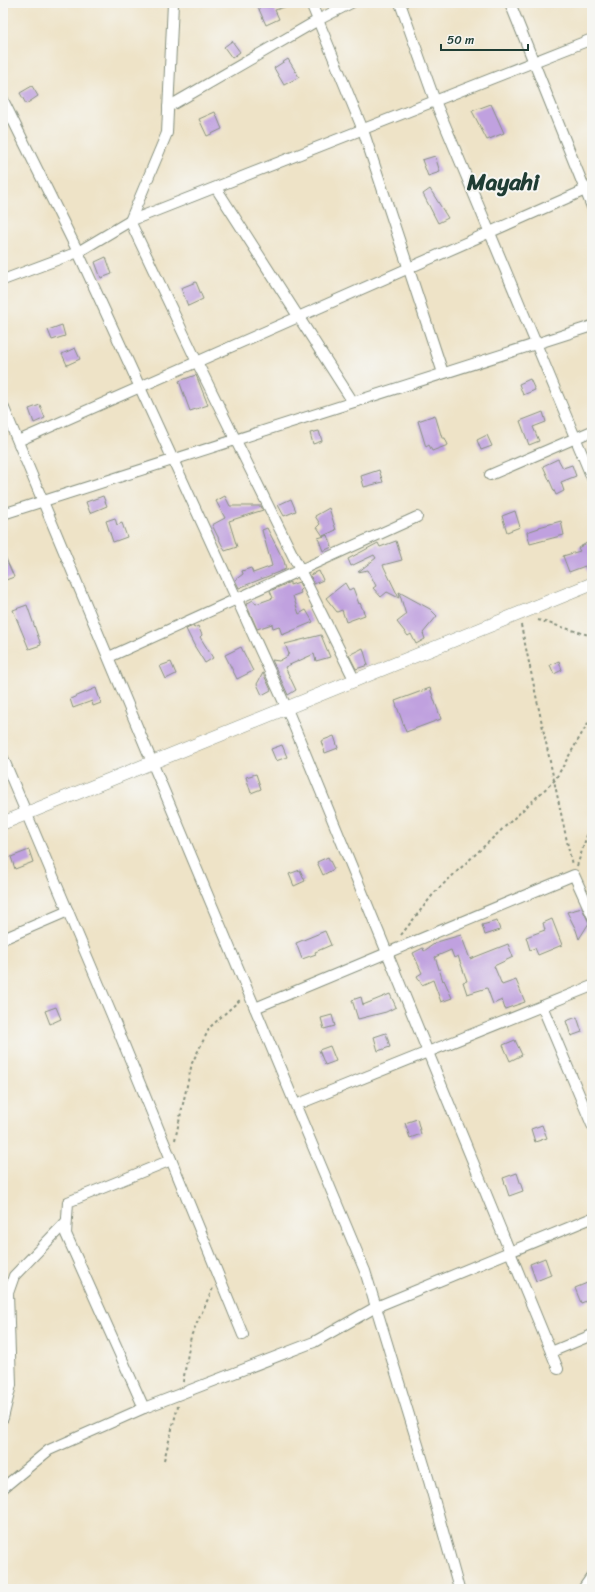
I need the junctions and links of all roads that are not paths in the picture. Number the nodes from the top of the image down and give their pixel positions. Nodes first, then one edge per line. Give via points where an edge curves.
1 (173, 3) edge
2 (311, 3) edge
3 (351, 3) edge
4 (400, 3) edge
5 (510, 3) edge
6 (318, 20) junction
7 (592, 40) edge
8 (534, 62) junction
9 (3, 100) edge
10 (435, 101) junction
11 (168, 108) junction
12 (363, 130) junction
13 (216, 188) junction
14 (589, 189) edge
15 (592, 207) edge
16 (130, 221) junction
17 (490, 232) junction
18 (78, 252) junction
19 (408, 269) junction
20 (3, 280) edge
21 (299, 317) junction
22 (592, 326) edge
23 (536, 344) junction
24 (197, 362) junction
25 (443, 373) junction
26 (140, 387) junction
27 (353, 402) junction
28 (3, 406) edge
29 (592, 432) edge
30 (576, 438) junction
31 (236, 440) junction
32 (18, 441) junction
33 (173, 460) junction
34 (490, 475) dead end
35 (592, 478) edge
36 (43, 501) junction
37 (3, 514) edge
38 (417, 516) dead end
39 (300, 570) junction
40 (592, 584) edge
41 (237, 599) junction
42 (109, 657) junction
43 (355, 681) junction
44 (287, 709) junction
45 (3, 758) edge
46 (153, 763) junction
47 (27, 814) junction
48 (3, 823) edge
49 (68, 912) junction
50 (592, 915) edge
51 (3, 939) edge
52 (387, 953) junction
53 (592, 986) edge
54 (542, 1006) junction
55 (255, 1008) junction
56 (428, 1052) junction
57 (296, 1105) junction
58 (592, 1125) edge
59 (170, 1160) junction
60 (592, 1218) edge
61 (66, 1222) junction
62 (510, 1252) junction
63 (376, 1307) junction
64 (592, 1335) edge
65 (243, 1336) dead end
66 (551, 1352) junction
67 (558, 1369) dead end
68 (144, 1408) junction
69 (3, 1418) edge
70 (3, 1488) edge
71 (592, 1576) edge
72 (459, 1589) edge
73 (584, 1589) edge

1 - 11 street
2 - 6 street
3 - 6 street
4 - 10 street
5 - 8 street
6 - 11 street
6 - 12 street
7 - 8 street
8 - 10 street
8 - 14 street
9 - 18 street
10 - 12 street
10 - 17 street
11 - 16 street via 167,133
12 - 13 street
12 - 19 street
13 - 16 street
13 - 21 street
14 - 15 street
14 - 17 street
16 - 18 street
16 - 24 street
17 - 19 street
17 - 23 street
18 - 20 street
18 - 26 street
19 - 21 street
19 - 25 street
21 - 24 street
21 - 27 street
22 - 23 street
23 - 25 street
23 - 30 street
24 - 26 street
24 - 31 street
25 - 27 street
26 - 32 street
26 - 33 street
27 - 31 street
28 - 32 street
29 - 30 street
30 - 34 street
30 - 35 street
31 - 33 street
31 - 39 street
32 - 36 street
33 - 36 street
33 - 41 street
36 - 37 street
36 - 42 street
38 - 39 street
39 - 41 street
39 - 43 street
40 - 43 street
41 - 42 street
41 - 44 street
42 - 46 street
43 - 44 street
44 - 46 street
44 - 52 street
45 - 47 street
46 - 47 street
46 - 55 street
47 - 48 street
47 - 49 street
49 - 51 street
49 - 59 street
50 - 52 street via 574,875
52 - 55 street
52 - 56 street
53 - 54 street
54 - 56 street
54 - 58 street
55 - 57 street
56 - 57 street
56 - 62 street
57 - 63 street via 365,1270
59 - 61 street via 68,1202
59 - 65 street
60 - 62 street
61 - 68 street via 66,1234
61 - 69 street via 14,1276 8,1293 11,1385
62 - 63 street
62 - 66 street
63 - 68 street via 314,1342
63 - 72 street
64 - 66 street
66 - 67 street
68 - 70 street via 49,1450
71 - 73 street

